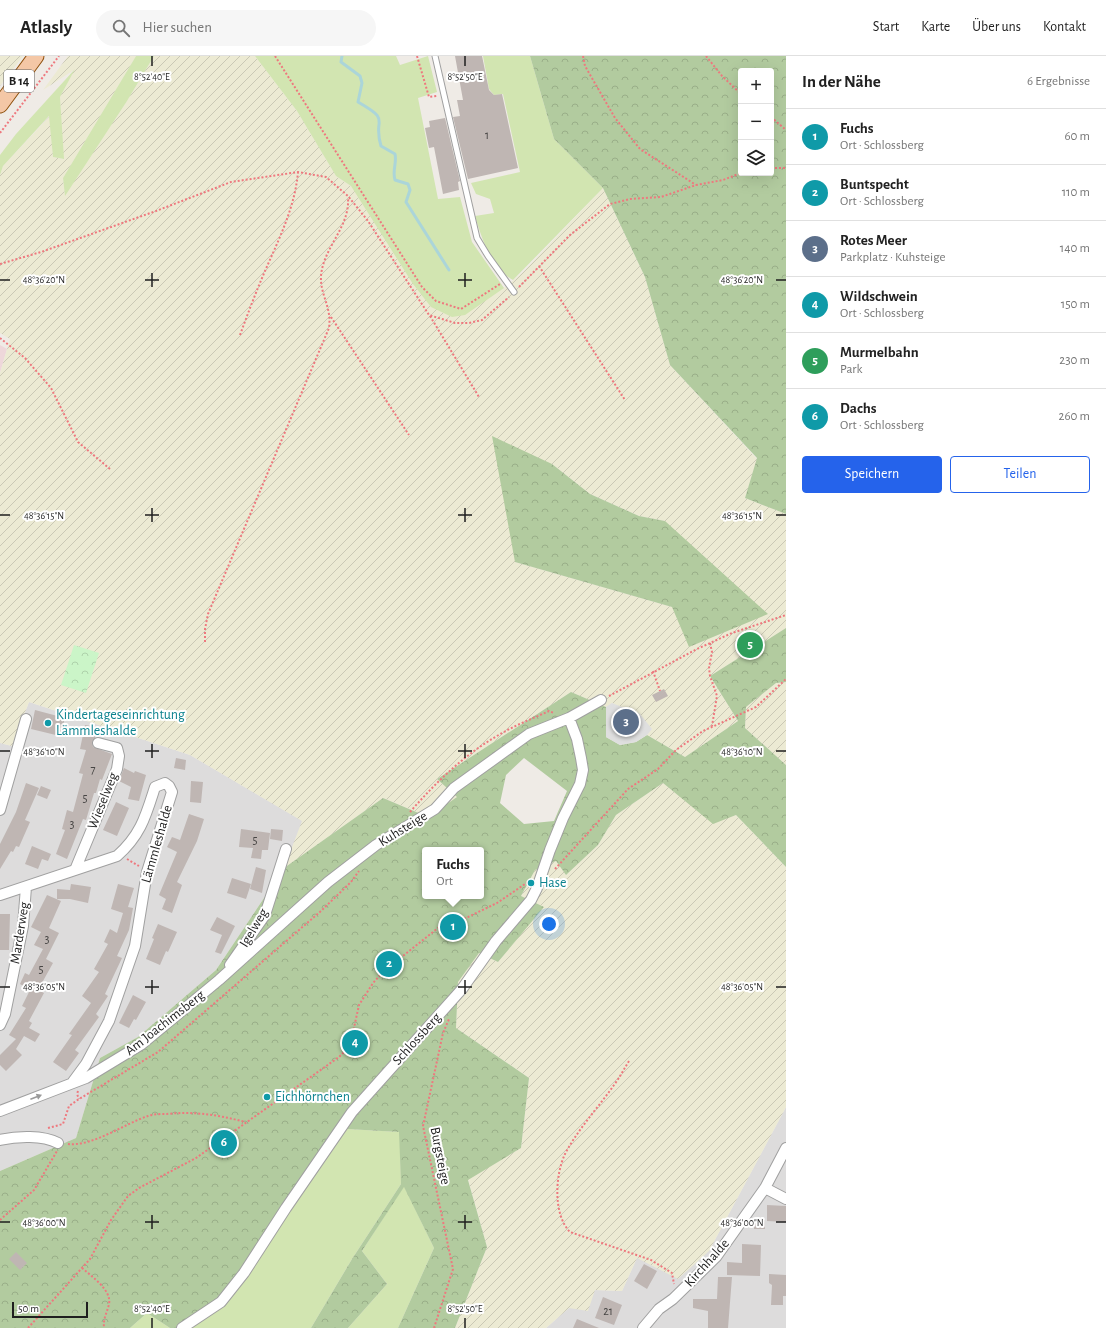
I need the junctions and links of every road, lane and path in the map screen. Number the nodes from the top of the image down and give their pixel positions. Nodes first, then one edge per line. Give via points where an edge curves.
1 (36, 56) edge
2 (59, 56) edge
3 (275, 56) edge
4 (417, 56) edge
5 (435, 56) edge
6 (584, 56) edge
7 (706, 56) edge
8 (738, 91) edge
9 (444, 94) junction
10 (0, 105) edge
11 (774, 119) edge
12 (786, 130) edge
13 (0, 133) edge
14 (774, 168) edge
15 (786, 168) edge
16 (298, 172) junction
17 (738, 174) edge
18 (696, 185) junction
19 (348, 196) junction
20 (0, 264) edge
21 (539, 266) junction
22 (506, 280) junction
23 (514, 292) junction
24 (430, 315) junction
25 (330, 316) junction
26 (240, 335) dead end
27 (0, 338) edge
28 (479, 397) dead end
29 (625, 400) dead end
30 (409, 436) dead end
31 (110, 469) dead end
32 (786, 615) edge
33 (205, 642) dead end
34 (710, 643) junction
35 (653, 671) junction
36 (786, 679) edge
37 (660, 691) dead end
38 (601, 700) joint
39 (569, 718) junction
40 (26, 719) dead end
41 (712, 726) junction
42 (98, 743) dead end
43 (0, 810) edge
44 (406, 817) dead end
45 (286, 849) dead end
46 (119, 854) junction
47 (75, 870) junction
48 (147, 872) junction
49 (543, 874) junction
50 (26, 887) junction
51 (0, 895) edge
52 (219, 980) junction
53 (451, 1016) dead end
54 (0, 1025) edge
55 (629, 1061) dead end
56 (72, 1083) junction
57 (0, 1111) edge
58 (245, 1122) junction
59 (0, 1140) edge
60 (58, 1143) junction
61 (786, 1148) edge
62 (765, 1188) junction
63 (786, 1199) edge
64 (0, 1220) edge
65 (82, 1268) junction
66 (673, 1299) junction
67 (28, 1328) edge
68 (104, 1328) edge
69 (182, 1328) edge
70 (434, 1328) edge
71 (643, 1328) edge

1 - 10 main road, B 14
2 - 13 path
3 - 22 path via 422,287 436,301 460,309
4 - 9 path via 429,97
5 - 9 lane
6 - 18 path via 585,66 615,118 640,149
7 - 8 path
9 - 22 lane via 477,238
11 - 12 path
14 - 15 path
16 - 19 path via 326,177
16 - 20 path via 231,182 70,242
16 - 26 path via 297,191
17 - 18 path
18 - 21 path via 661,197 630,199 610,204 570,235
19 - 24 path via 368,220
19 - 25 path via 344,222 326,258 321,276
21 - 23 path
21 - 29 path
22 - 23 lane
23 - 24 path via 482,320 455,323
24 - 28 path
25 - 30 path
25 - 33 path via 329,328 208,614
27 - 31 path via 25,358 51,388 78,442
32 - 34 path
34 - 35 path
34 - 41 path via 710,676 717,696
35 - 37 path
35 - 38 path
36 - 41 path via 756,707
38 - 39 street, Kuhsteige
39 - 44 path via 549,711 505,731 452,767
39 - 49 street, Schlossberg via 578,738 582,770 580,784 552,844
39 - 52 street, Kuhsteige via 529,734 454,788 435,809 376,845 328,882
40 - 43 street
41 - 49 path via 676,750 658,769 628,789 552,872
42 - 47 street, Wieselweg via 117,748 119,756
45 - 52 street, Igelweg via 265,915
46 - 47 street, Lämmleshalde
46 - 48 path
46 - 48 street, Lämmleshalde via 129,846 142,827 155,786 165,783 172,792
47 - 50 street, Lämmleshalde
48 - 56 street, Lämmleshalde via 134,946 109,1021 86,1064
49 - 58 path via 497,903 438,928 406,951 373,983 360,1005 350,1046 339,1057
49 - 69 street, Schlossberg via 531,900 496,941 462,989 352,1112 235,1285 221,1302
50 - 51 street, Lämmleshalde
50 - 54 street, Marderweg via 23,926 5,1014
52 - 56 street, Am Joachimsberg via 142,1044 86,1078
53 - 70 path, Burgsteige via 443,1033 423,1126 453,1269
55 - 66 path via 564,1156 557,1206 564,1226 570,1232 651,1260 672,1273 675,1282
57 -> 56 street, Am Joachimsberg
58 - 60 path via 189,1111 149,1115 101,1137 73,1145
58 - 65 path via 196,1158 128,1196
59 - 60 street via 39,1138
60 - 64 path via 58,1150 34,1190
61 - 62 street, Kirchhalde
62 - 63 street
62 - 66 street, Kirchhalde via 716,1257
65 - 67 path
65 - 68 path via 106,1291 110,1303 103,1320
66 - 71 street, Kirchhalde via 659,1309

